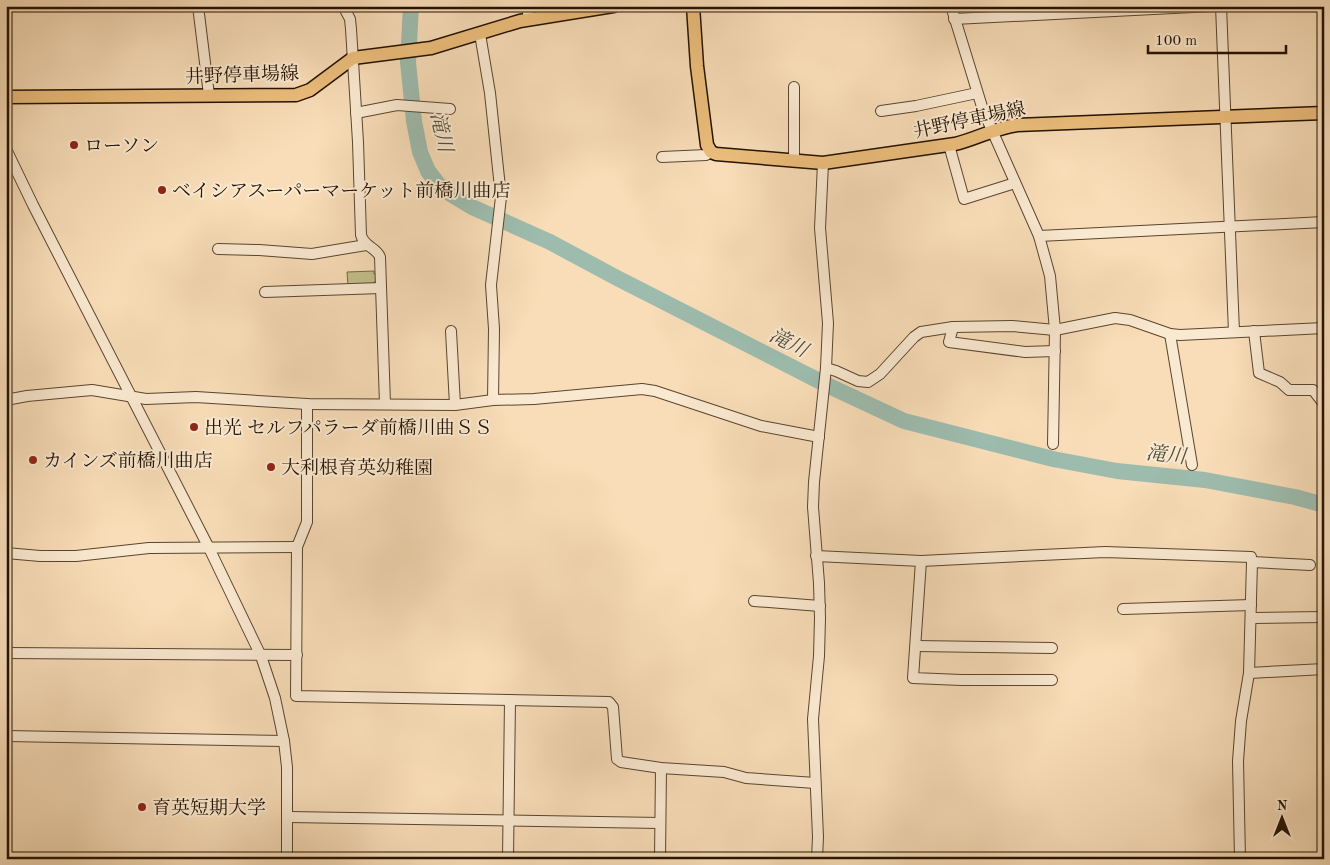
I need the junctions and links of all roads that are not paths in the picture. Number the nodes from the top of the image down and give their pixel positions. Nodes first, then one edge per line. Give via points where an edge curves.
1 (198, 6) edge
2 (343, 6) edge
3 (526, 6) edge
4 (613, 6) edge
5 (693, 6) edge
6 (951, 6) edge
7 (1213, 6) edge
8 (1221, 6) edge
9 (529, 19) junction
10 (954, 19) junction
11 (480, 34) junction
12 (352, 58) junction
13 (794, 87) dead end
14 (977, 93) junction
15 (209, 95) junction
16 (6, 97) edge
17 (450, 109) dead end
18 (881, 110) dead end
19 (356, 112) junction
20 (1324, 113) edge
21 (1225, 118) junction
22 (991, 131) junction
23 (950, 145) junction
24 (6, 149) edge
25 (711, 152) junction
26 (662, 157) dead end
27 (794, 161) junction
28 (823, 163) junction
29 (1015, 183) junction
30 (1324, 222) edge
31 (1229, 227) junction
32 (1038, 236) junction
33 (366, 245) junction
34 (218, 249) dead end
35 (382, 288) junction
36 (265, 292) dead end
37 (953, 326) junction
38 (1324, 328) edge
39 (1055, 330) junction
40 (451, 331) dead end
41 (1254, 331) junction
42 (1234, 332) junction
43 (1170, 334) junction
44 (1054, 351) junction
45 (826, 370) junction
46 (131, 396) junction
47 (6, 400) edge
48 (493, 400) junction
49 (307, 404) junction
50 (385, 404) junction
51 (1324, 404) edge
52 (455, 405) junction
53 (819, 437) junction
54 (1053, 444) dead end
55 (1192, 465) dead end
56 (297, 547) junction
57 (209, 548) junction
58 (6, 553) edge
59 (816, 556) junction
60 (921, 561) junction
61 (1252, 562) junction
62 (1310, 565) dead end
63 (754, 601) dead end
64 (1251, 605) junction
65 (820, 606) junction
66 (1123, 609) dead end
67 (1252, 618) junction
68 (1324, 618) edge
69 (916, 646) junction
70 (1052, 648) dead end
71 (6, 653) edge
72 (297, 655) junction
73 (261, 656) junction
74 (1324, 669) edge
75 (1250, 673) junction
76 (1052, 680) dead end
77 (510, 700) junction
78 (6, 736) edge
79 (284, 741) junction
80 (661, 768) junction
81 (815, 783) junction
82 (288, 817) junction
83 (508, 820) junction
84 (660, 823) junction
85 (287, 859) edge
86 (508, 859) edge
87 (660, 859) edge
88 (817, 859) edge
89 (1240, 859) edge

1 - 15 street
2 - 12 street via 351,24
3 - 9 street
4 - 9 main road
5 - 25 main road via 697,66 707,145
6 - 10 street
7 - 10 street
8 - 21 street
9 - 11 main road
10 - 14 street
11 - 12 main road via 421,50
11 - 48 street via 500,186 491,285
12 - 15 main road, 井野停車場線 via 301,94
12 - 19 street
13 - 27 street
14 - 18 street
14 - 22 street
15 - 16 main road, 井野停車場線
17 - 19 street via 388,105
19 - 33 street via 361,235
20 - 21 main road, 井野停車場線
21 - 22 main road, 井野停車場線 via 1017,125
21 - 31 street
22 - 23 main road, 井野停車場線
22 - 29 street
23 - 28 main road, 井野停車場線
23 - 29 street via 964,199
24 - 46 street
25 - 26 street
25 - 27 main road, 井野停車場線
27 - 28 main road, 井野停車場線
28 - 45 street via 820,228 828,323
29 - 32 street
30 - 31 street
31 - 32 street
31 - 42 street
32 - 39 street via 1050,276
33 - 34 street via 312,254
33 - 35 street via 379,253
35 - 36 street
35 - 50 street
37 - 39 street
37 - 44 street via 949,342 1024,352
37 - 45 street via 921,332 903,346 887,368 868,382
38 - 41 street
39 - 43 street via 1116,318
39 - 44 street
40 - 52 street
41 - 42 street
41 - 51 street via 1259,373 1290,390 1313,390
42 - 43 street
43 - 55 street
44 - 54 street
45 - 53 street
46 - 47 street via 80,390
46 - 49 street
46 - 57 street
48 - 52 street
48 - 53 street via 646,389 761,426
49 - 50 street
49 - 56 street via 306,522
50 - 52 street
53 - 59 street via 813,507
56 - 57 street
56 - 72 street
57 - 58 street via 149,548 76,556
57 - 73 street
59 - 60 street
59 - 65 street
60 - 61 street via 1105,552 1250,556
60 - 69 street
61 - 62 street
61 - 64 street
63 - 65 street
64 - 66 street
64 - 67 street
65 - 81 street via 813,719
67 - 68 street
67 - 75 street
69 - 70 street
69 - 76 street via 913,678
71 - 73 street
72 - 73 street
72 - 77 street via 296,696
73 - 79 street via 275,698
74 - 75 street
75 - 89 street via 1238,761
77 - 80 street via 610,702 617,759
77 - 83 street
78 - 79 street
79 - 82 street
80 - 81 street
80 - 84 street
81 - 88 street
82 - 83 street
82 - 85 street
83 - 84 street
83 - 86 street
84 - 87 street

